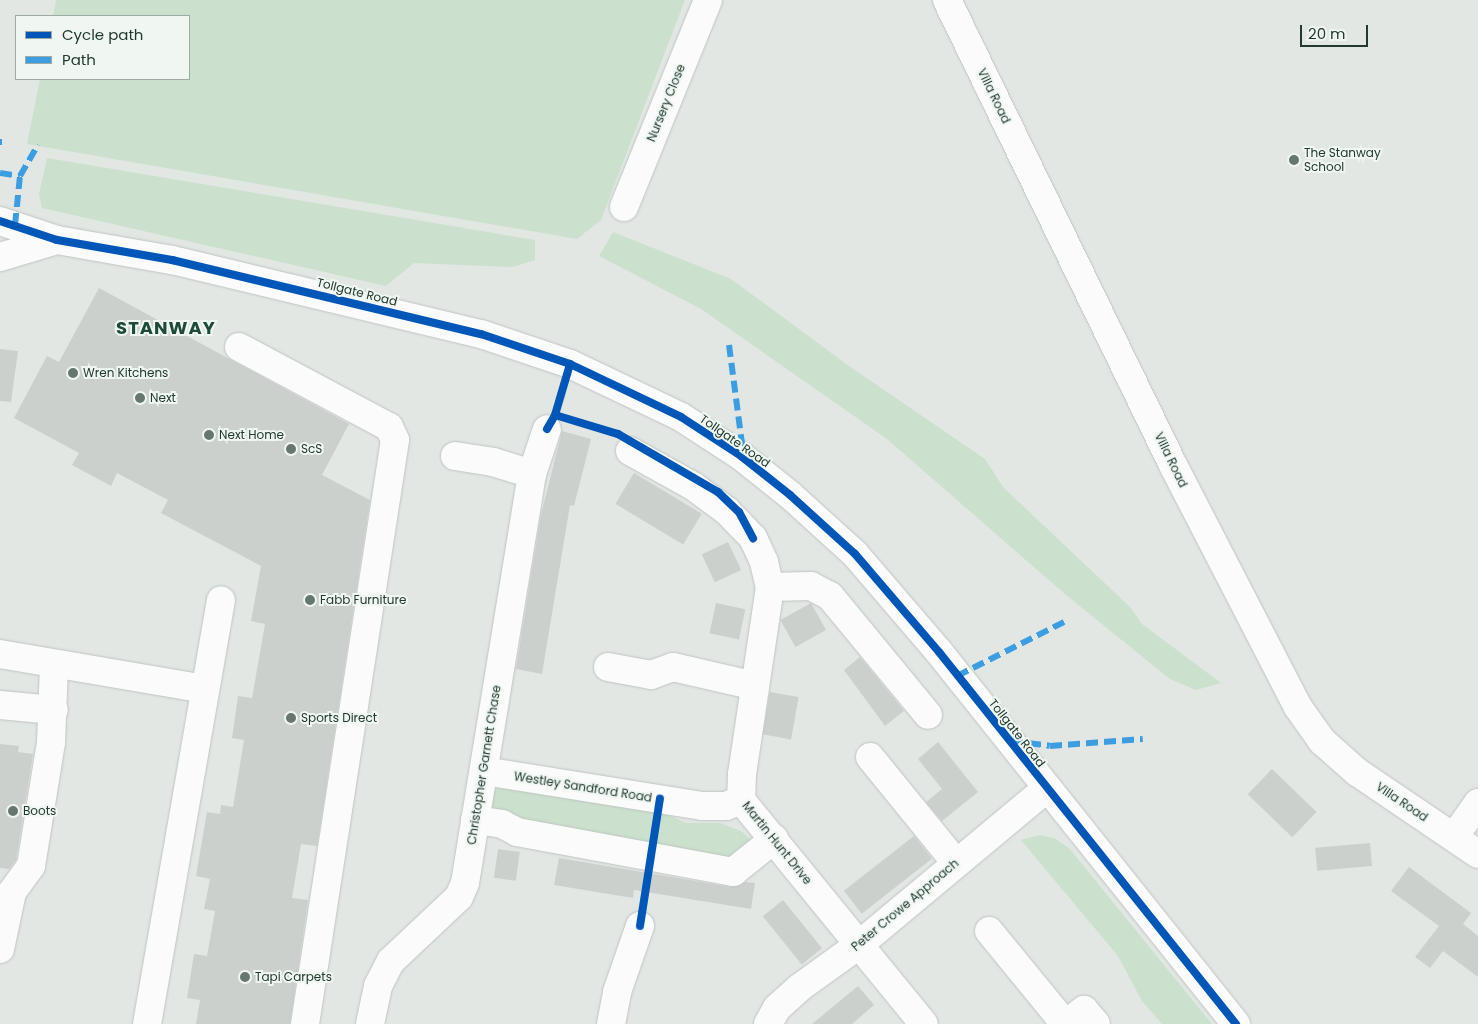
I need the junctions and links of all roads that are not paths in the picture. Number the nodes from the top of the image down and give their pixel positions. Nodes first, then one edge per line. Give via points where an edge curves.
1 (708, 0) edge
2 (947, 0) edge
3 (624, 206) dead end
4 (0, 221) edge
5 (57, 240) junction
6 (0, 257) edge
7 (239, 347) dead end
8 (547, 429) dead end
9 (630, 451) dead end
10 (455, 456) dead end
11 (532, 474) junction
12 (770, 588) junction
13 (220, 600) dead end
14 (0, 654) edge
15 (54, 664) junction
16 (608, 667) dead end
17 (756, 686) junction
18 (205, 689) junction
19 (0, 705) edge
20 (54, 710) junction
21 (928, 715) dead end
22 (870, 757) dead end
23 (484, 771) junction
24 (1046, 789) junction
25 (742, 800) junction
26 (1478, 803) edge
27 (475, 820) junction
28 (1454, 837) junction
29 (774, 839) junction
30 (1478, 854) edge
31 (956, 863) junction
32 (8, 881) edge
33 (2, 919) edge
34 (640, 926) dead end
35 (989, 931) dead end
36 (860, 944) junction
37 (0, 948) edge
38 (147, 1024) edge
39 (305, 1024) edge
40 (370, 1024) edge
41 (611, 1024) edge
42 (768, 1024) edge
43 (924, 1024) edge
44 (1065, 1024) edge
45 (1096, 1024) edge
46 (1236, 1024) edge

1 - 3 street, Nursery Close
2 - 28 street, Villa Road via 1173,465 1298,707 1322,741 1356,772
4 - 5 street, Tollgate Road
5 - 6 street, Tollgate Road
5 - 24 street, Tollgate Road via 172,260 481,334 570,364 681,417 744,459 790,495 855,554 939,652
7 - 39 street via 389,428 395,440
8 - 11 street, Christopher Garnett Chase
9 - 12 street, Martin Hunt Drive via 693,486 727,511 753,538 764,562
10 - 11 street via 493,462
11 - 23 street, Christopher Garnett Chase
12 - 17 street, Martin Hunt Drive
12 - 21 street via 812,586 830,596 849,615
13 - 18 street
14 - 15 street
15 - 18 street
15 - 20 street
16 - 17 street via 651,675 673,667
17 - 25 street, Martin Hunt Drive via 742,774
18 - 38 street
19 - 20 street
20 - 32 street via 31,866
22 - 31 street
23 - 25 street, Westley Sandford Road via 702,806 726,806
23 - 27 street, Christopher Garnett Chase
24 - 31 street, Peter Crowe Approach
24 - 46 street, Tollgate Road
25 - 29 street, Martin Hunt Drive
26 - 28 street
27 - 29 street via 502,824 516,832 733,872
27 - 40 street, Christopher Garnett Chase via 465,883 459,897 391,961 378,986
28 - 30 street, Villa Road
29 - 36 street, Martin Hunt Drive
31 - 36 street, Peter Crowe Approach
32 - 33 street
33 - 37 street
34 - 41 street via 617,992
35 - 44 street
36 - 42 street, Peter Crowe Approach via 800,988 777,1008
36 - 43 street, Martin Hunt Drive
44 - 45 street via 1084,1010

